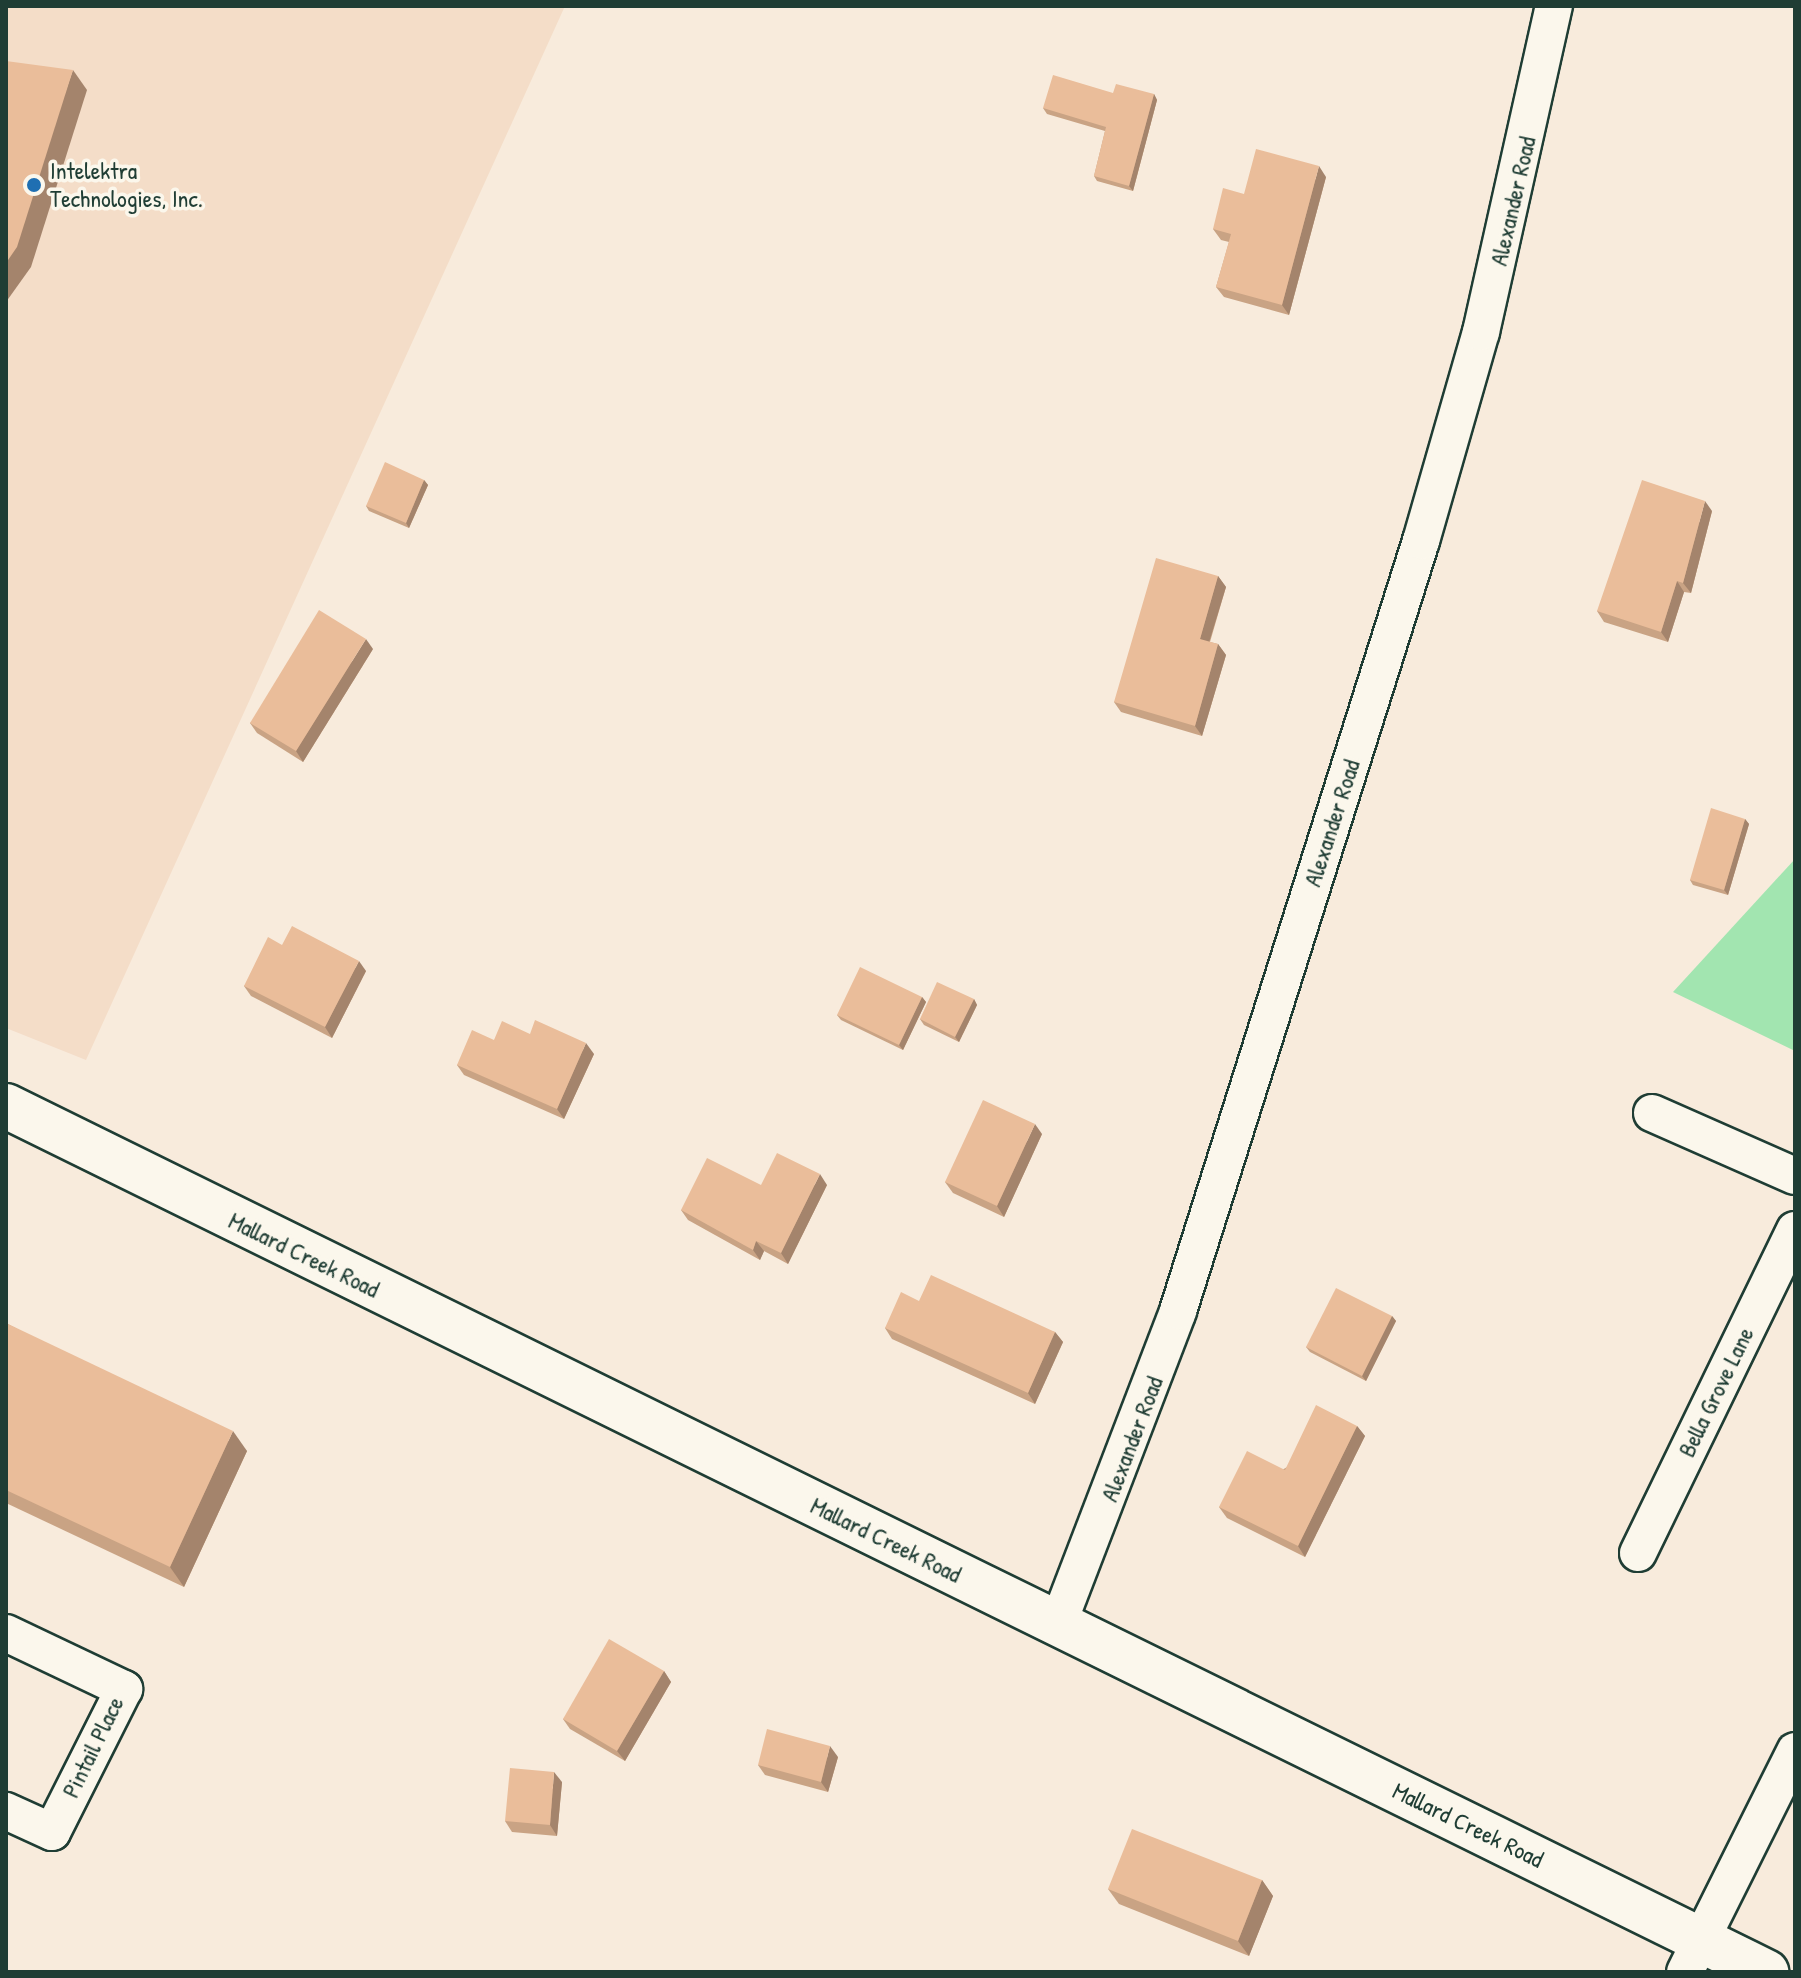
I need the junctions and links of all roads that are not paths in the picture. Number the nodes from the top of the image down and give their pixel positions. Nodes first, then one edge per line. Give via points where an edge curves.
1 (1554, 6) edge
2 (6, 1106) edge
3 (1652, 1113) dead end
4 (1795, 1176) edge
5 (1795, 1230) edge
6 (1638, 1553) dead end
7 (1058, 1624) junction
8 (6, 1633) edge
9 (1795, 1751) edge
10 (6, 1811) edge
11 (1692, 1956) edge
12 (1766, 1972) edge

1 - 7 street, Alexander Road via 1499,260 1421,541 1178,1311
2 - 7 main road, Mallard Creek Road
3 - 4 street
5 - 6 street, Bella Grove Lane
7 - 11 main road, Mallard Creek Road
8 - 10 street, Pintail Place via 124,1689 52,1832
9 - 11 street
11 - 12 main road, Mallard Creek Road

